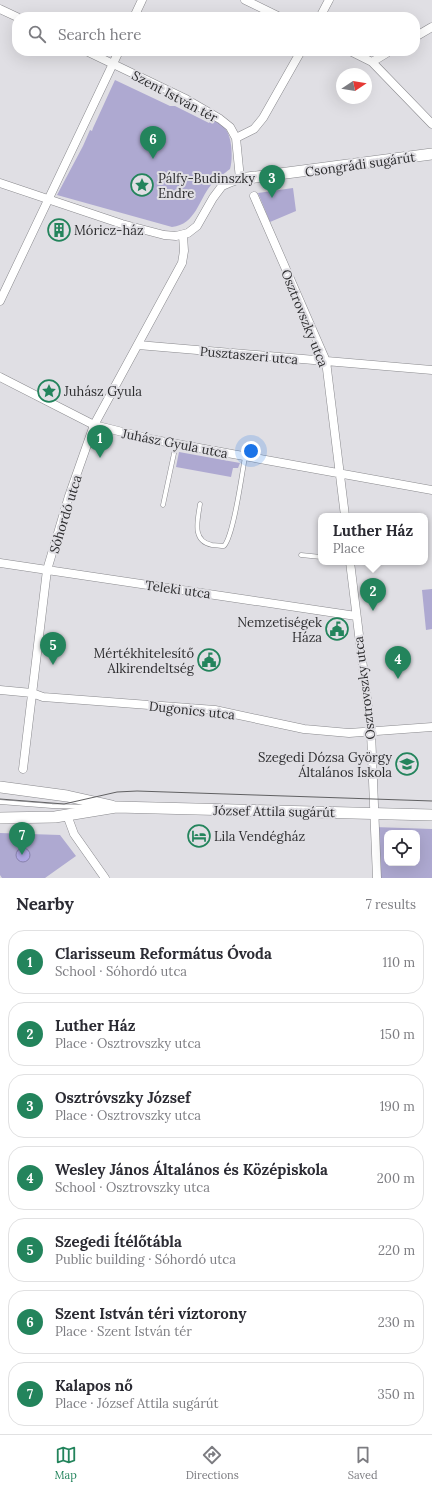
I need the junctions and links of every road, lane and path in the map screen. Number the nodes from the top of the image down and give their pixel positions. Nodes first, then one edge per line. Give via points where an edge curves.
1 (142, 0) edge
2 (245, 0) edge
3 (329, 0) edge
4 (0, 9) edge
5 (136, 12) edge
6 (270, 12) edge
7 (323, 12) edge
8 (12, 15) edge
9 (432, 27) edge
10 (420, 34) edge
11 (96, 56) edge
12 (117, 56) edge
13 (298, 56) edge
14 (360, 56) edge
15 (382, 56) edge
16 (372, 62) junction
17 (113, 64) junction
18 (432, 124) edge
19 (236, 138) junction
20 (432, 154) edge
21 (240, 179) junction
22 (0, 183) edge
23 (254, 196) dead end
24 (49, 200) junction
25 (183, 235) junction
26 (0, 301) edge
27 (138, 345) junction
28 (326, 361) junction
29 (432, 370) edge
30 (0, 377) edge
31 (94, 425) junction
32 (176, 444) junction
33 (246, 456) junction
34 (340, 473) junction
35 (432, 490) edge
36 (200, 504) dead end
37 (163, 505) dead end
38 (345, 513) edge
39 (301, 555) dead end
40 (318, 557) edge
41 (0, 563) edge
42 (350, 565) edge
43 (47, 570) junction
44 (356, 616) junction
45 (0, 690) edge
46 (32, 693) junction
47 (432, 726) edge
48 (371, 732) junction
49 (24, 769) dead end
50 (0, 787) edge
51 (0, 802) edge
52 (116, 807) junction
53 (373, 814) junction
54 (67, 815) junction
55 (432, 815) edge
56 (0, 818) edge
57 (104, 878) edge
58 (377, 878) edge

1 - 5 street
2 - 6 street
3 - 7 street
4 - 8 street
9 - 10 street
11 - 17 street, Szent István tér
12 - 17 street
13 - 19 street via 263,118 254,129
14 - 16 street
15 - 16 street
16 - 18 street
17 - 19 street, Szent István tér via 213,115 230,127
17 - 24 street
19 - 21 street
20 - 21 street, Csongrádi sugárút
21 - 25 street via 229,182 217,191 197,226
22 - 24 street
23 - 28 street, Osztrovszky utca
24 - 25 street via 164,235
24 - 26 street
25 - 27 street, Sóhordó utca via 182,263
27 - 28 street, Pusztaszeri utca
27 - 31 street, Sóhordó utca
28 - 29 street, Pusztaszeri utca
28 - 34 street, Osztrovszky utca
30 - 31 street, Juhász Gyula utca
31 - 32 street, Juhász Gyula utca
31 - 43 street, Sóhordó utca
32 - 33 street, Juhász Gyula utca
32 - 37 lane
33 - 34 street, Juhász Gyula utca
33 - 36 lane via 235,512 224,546 205,544 199,536 197,524
34 - 35 street, Juhász Gyula utca
34 - 38 street, Osztrovszky utca
39 - 40 lane
41 - 43 street, Teleki utca
42 - 44 street, Osztrovszky utca
43 - 44 street, Teleki utca
43 - 46 street, Sóhordó utca
44 - 48 street, Osztrovszky utca
45 - 46 street, Dugonics utca
46 - 48 street, Dugonics utca via 43,697 215,710 304,729
46 - 49 street, Sóhordó utca
47 - 48 street, Dugonics utca
48 - 53 street, Osztrovszky utca
50 - 52 street, József Attila sugárút via 67,796
51 - 52 lane
52 - 53 street, József Attila sugárút
52 - 54 street, József Attila sugárút
53 - 55 street, József Attila sugárút
53 - 58 street, Osztrovszky utca
54 - 56 street, József Attila sugárút
54 - 57 street via 74,834

